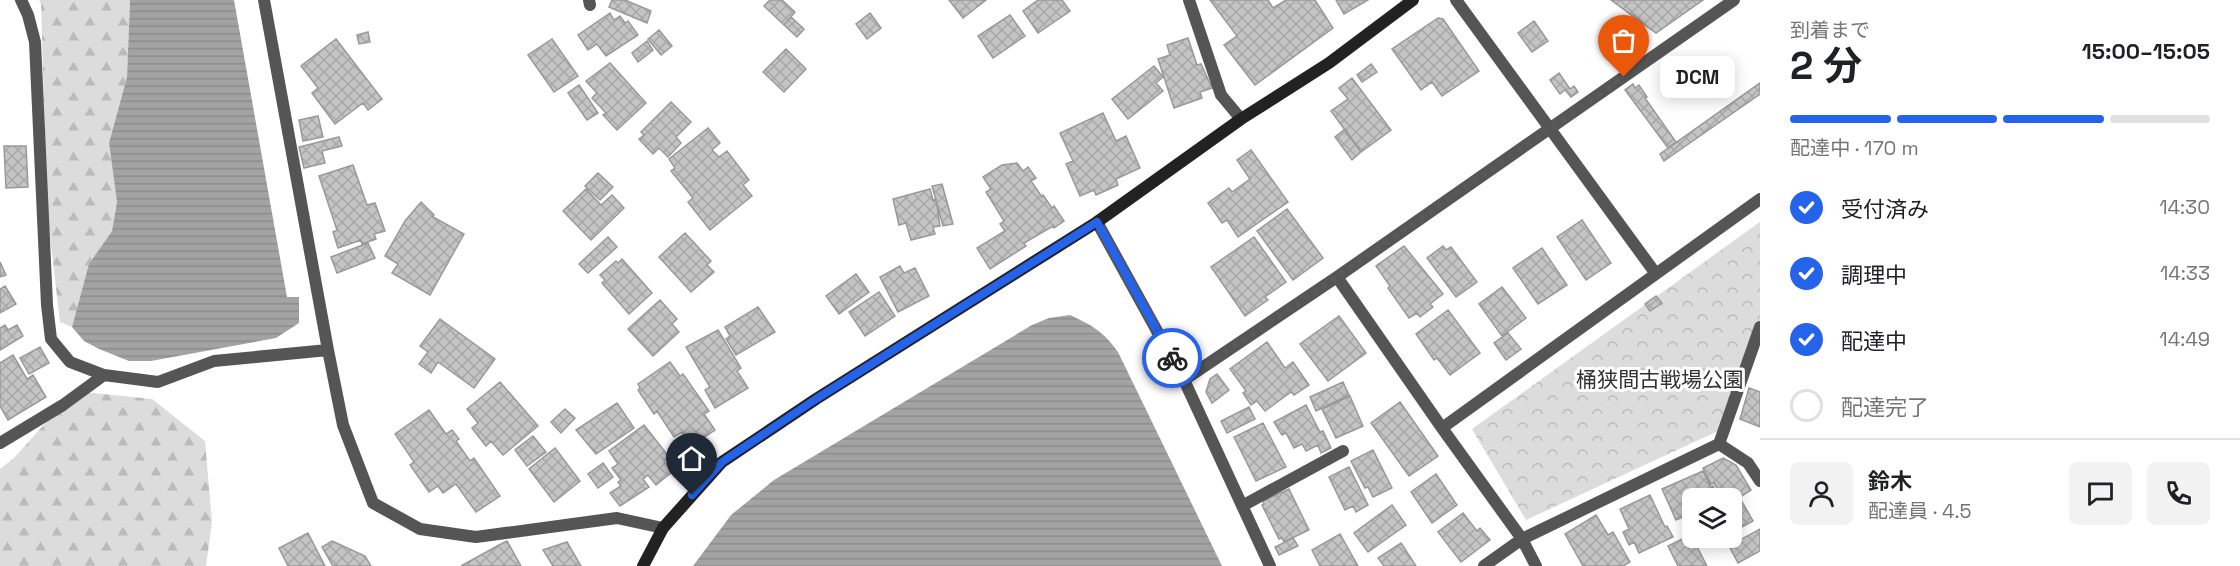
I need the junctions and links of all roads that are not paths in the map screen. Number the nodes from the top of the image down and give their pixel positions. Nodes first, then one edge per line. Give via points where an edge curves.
1 (21, 0) edge
2 (264, 0) edge
3 (1189, 0) edge
4 (1413, 0) edge
5 (1456, 0) edge
6 (1734, 0) edge
7 (1241, 119) junction
8 (1550, 129) junction
9 (1760, 199) edge
10 (1097, 222) junction
11 (1656, 274) junction
12 (1337, 277) junction
13 (1760, 327) edge
14 (328, 350) junction
15 (104, 375) junction
16 (1184, 380) junction
17 (1442, 428) junction
18 (0, 443) edge
19 (1719, 444) junction
20 (1342, 451) dead end
21 (1760, 481) edge
22 (1242, 506) junction
23 (663, 528) junction
24 (1522, 539) junction
25 (643, 566) edge
26 (1270, 566) edge
27 (1484, 566) edge
28 (1536, 566) edge

1 - 15 street via 35,42 51,339 70,362
2 - 14 street
3 - 7 street via 1221,96
4 - 7 street via 1329,63
5 - 8 street
6 - 8 street
7 - 10 street
8 - 11 street
8 - 12 street
9 - 11 street
10 - 16 street
10 - 23 street via 722,462
11 - 17 street
12 - 16 street
12 - 17 street
13 - 19 street
14 - 15 street via 214,361 158,382
14 - 23 street via 343,425 373,503 420,529 476,537 618,518
15 - 18 street
16 - 22 street
17 - 24 street
19 - 21 street via 1748,463
19 - 24 street
20 - 22 street
22 - 26 street
23 - 25 street
24 - 27 street
24 - 28 street

